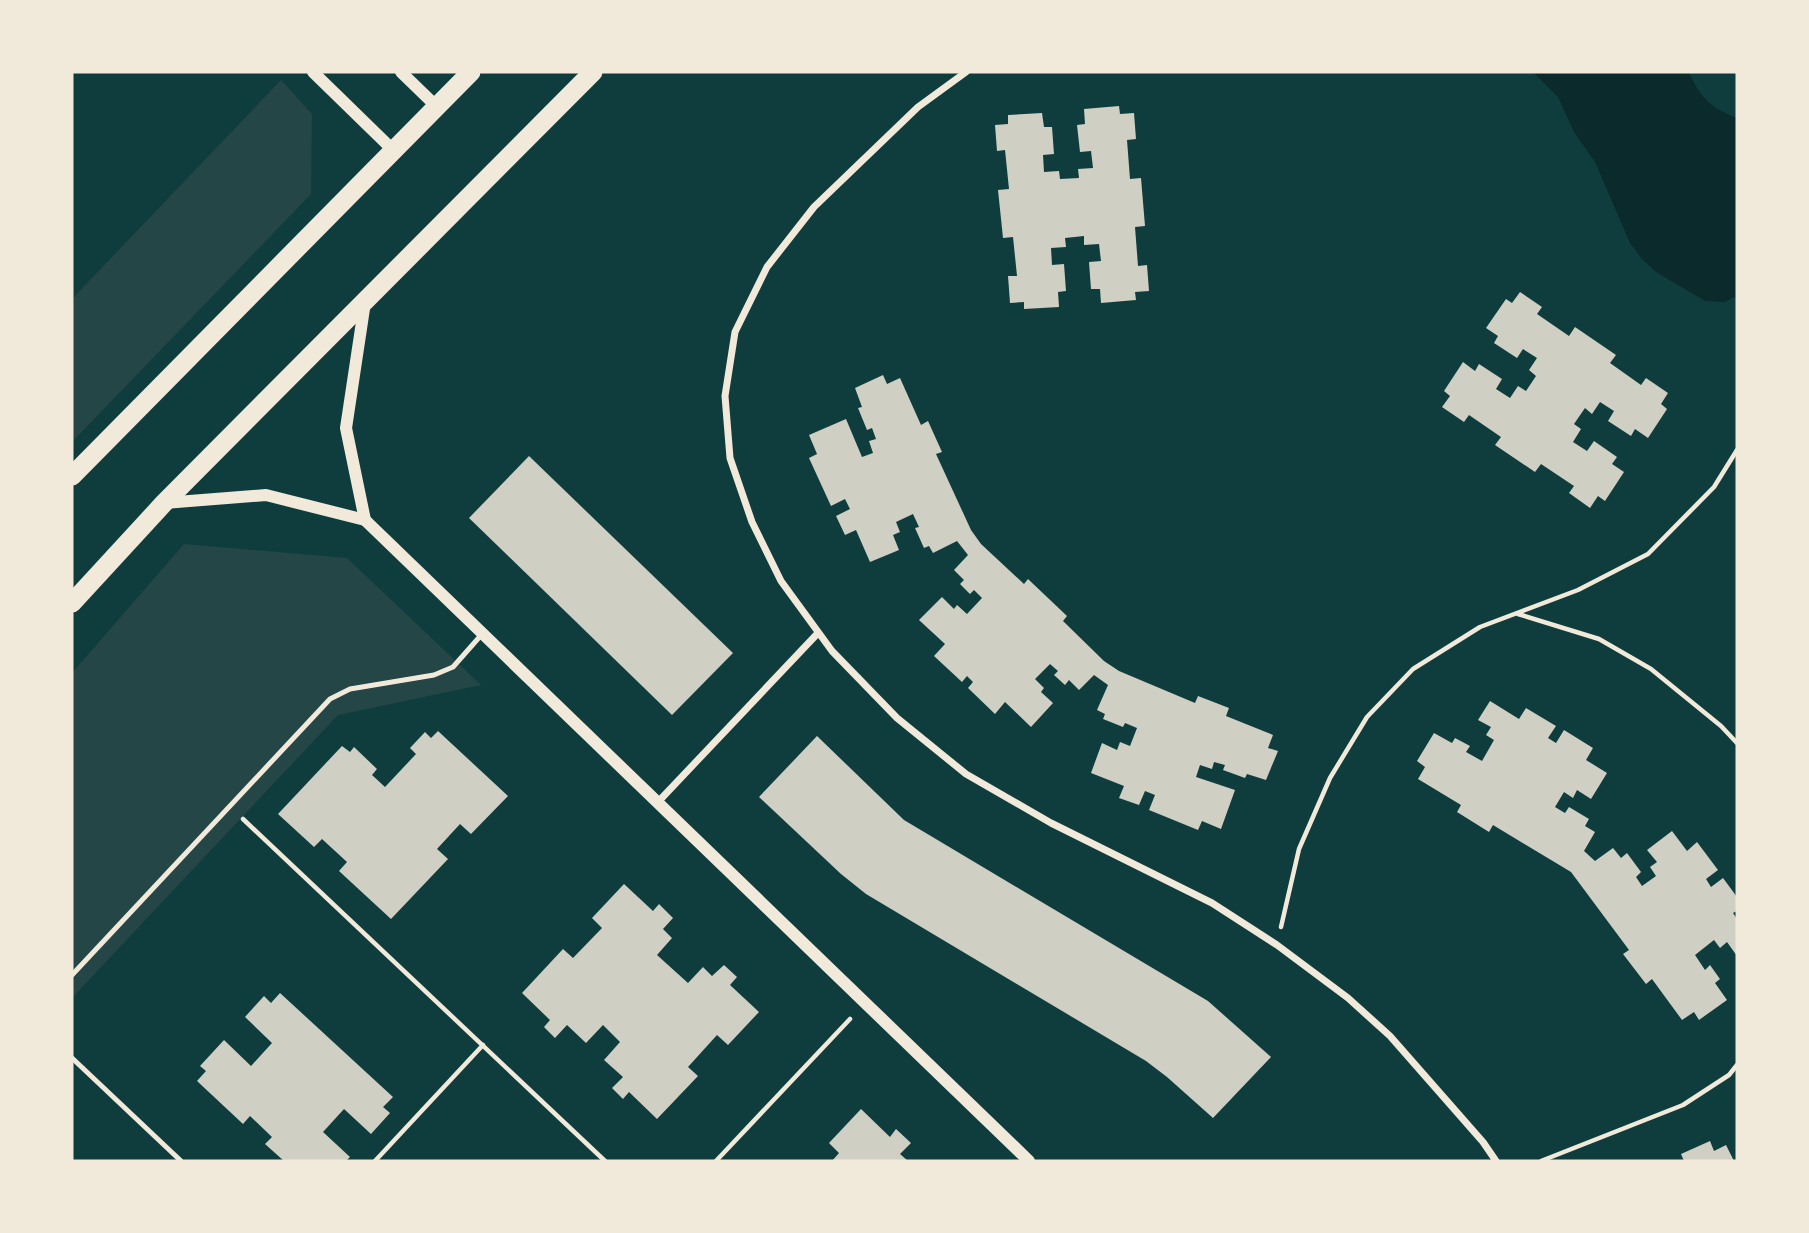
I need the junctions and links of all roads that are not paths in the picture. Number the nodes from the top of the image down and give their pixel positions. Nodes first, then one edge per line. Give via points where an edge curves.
1 (313, 72) edge
2 (401, 72) edge
3 (471, 72) edge
4 (593, 72) edge
5 (966, 72) edge
6 (436, 106) junction
7 (394, 151) junction
8 (365, 302) junction
9 (72, 476) edge
10 (164, 503) junction
11 (365, 520) junction
12 (72, 603) edge
13 (483, 633) junction
14 (818, 633) junction
15 (658, 802) junction
16 (72, 975) edge
17 (72, 1058) edge
18 (181, 1161) edge
19 (1029, 1161) edge
20 (1496, 1161) edge

1 - 7 street
2 - 6 street
3 - 6 highway
4 - 8 highway
5 - 14 street via 918,107 814,207 767,267 735,332 724,396 730,458 752,522 781,581
6 - 7 highway
7 - 9 highway
8 - 10 highway
8 - 11 street via 346,428
10 - 11 street via 266,495
10 - 12 highway
11 - 13 street
13 - 15 street
13 - 16 lane via 453,667 434,675 351,689 330,699
14 - 15 street
14 - 20 street via 897,718 965,774 1051,823 1212,903 1348,998 1390,1035
15 - 19 street
17 - 18 lane

